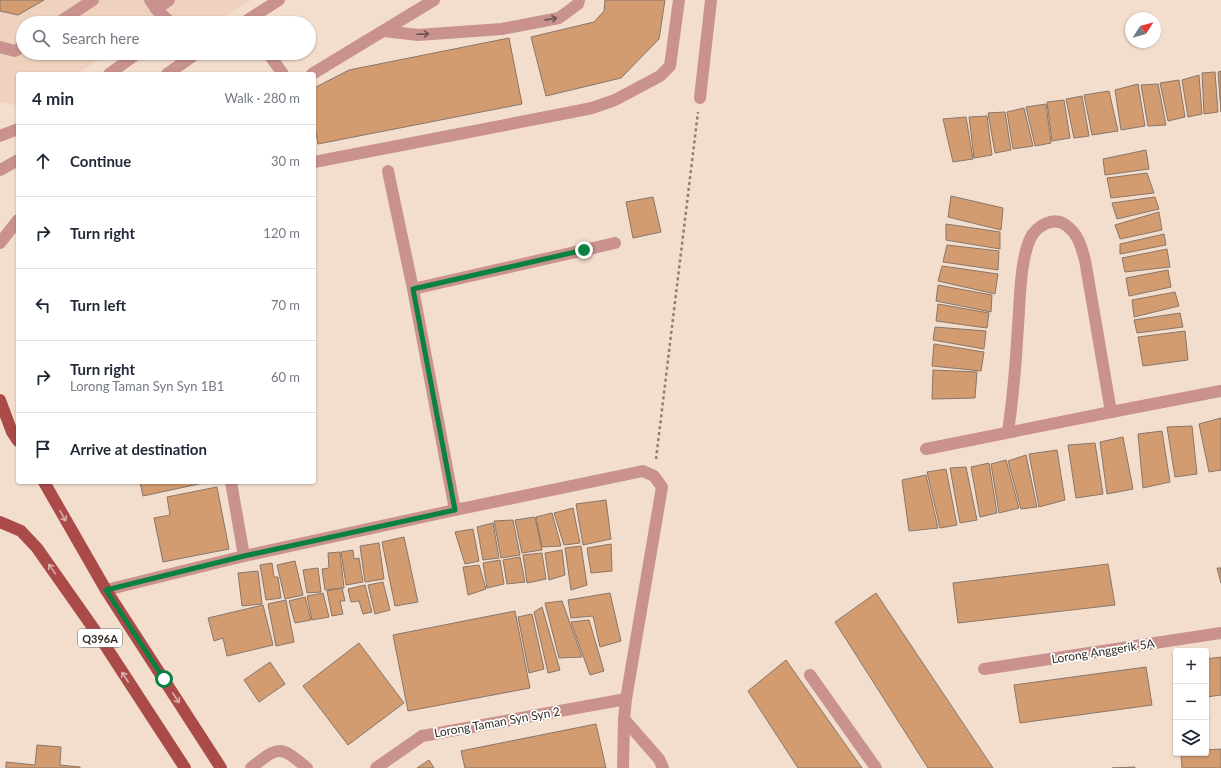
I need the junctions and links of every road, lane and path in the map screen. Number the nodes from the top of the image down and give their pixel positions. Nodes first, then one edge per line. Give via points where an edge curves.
1 (93, 0) edge
2 (169, 0) edge
3 (279, 0) edge
4 (434, 0) edge
5 (579, 0) edge
6 (679, 0) edge
7 (711, 0) edge
8 (153, 4) edge
9 (69, 16) edge
10 (154, 16) edge
11 (164, 16) edge
12 (255, 16) edge
13 (384, 31) junction
14 (0, 47) edge
15 (16, 50) edge
16 (128, 60) edge
17 (187, 60) edge
18 (273, 60) edge
19 (112, 72) edge
20 (170, 72) edge
21 (282, 72) edge
22 (315, 72) edge
23 (700, 98) joint
24 (16, 130) edge
25 (0, 136) edge
26 (16, 161) edge
27 (316, 162) edge
28 (0, 170) edge
29 (388, 171) dead end
30 (16, 223) edge
31 (0, 243) edge
32 (615, 243) dead end
33 (413, 289) junction
34 (1221, 391) edge
35 (0, 400) edge
36 (1111, 412) junction
37 (1008, 432) junction
38 (16, 438) edge
39 (926, 449) dead end
40 (654, 476) junction
41 (45, 484) edge
42 (231, 484) edge
43 (455, 510) junction
44 (0, 522) edge
45 (244, 556) junction
46 (106, 590) junction
47 (1221, 633) edge
48 (984, 670) dead end
49 (810, 675) dead end
50 (626, 699) junction
51 (624, 719) junction
52 (185, 768) edge
53 (221, 768) edge
54 (251, 768) edge
55 (307, 768) edge
56 (376, 768) edge
57 (623, 768) edge
58 (664, 768) edge
59 (876, 768) edge

1 - 9 street
2 - 8 street
3 - 12 street
4 - 13 street
13 -> 5 street via 418,35 502,29 559,18 578,4
6 - 27 street via 670,66 660,76 615,100 592,108
7 - 23 street
8 - 10 street
8 - 11 street
13 - 22 street
14 - 15 street
16 - 19 street
17 - 20 street
18 - 21 street
23 - 40 path
24 - 25 street
26 - 28 street
29 - 33 street
30 - 31 street
32 - 33 street
33 - 43 street
34 - 36 street
35 - 38 main road
36 - 37 street
36 - 37 street via 1080,242 1064,223 1049,222 1034,232 1026,252
37 - 39 street
40 - 43 street via 643,472
40 - 50 street via 662,487
41 -> 46 main road
42 - 45 street
43 - 45 street
52 -> 44 main road, Q396A via 101,639 37,548 21,531
45 - 46 street
46 -> 53 main road
47 - 48 street, Lorong Anggerik 5A
49 - 59 street
50 - 51 street
50 - 56 street, Lorong Taman Syn Syn 2 via 422,736
51 - 57 street
51 - 58 street
54 - 55 street via 274,751 282,750 294,756

